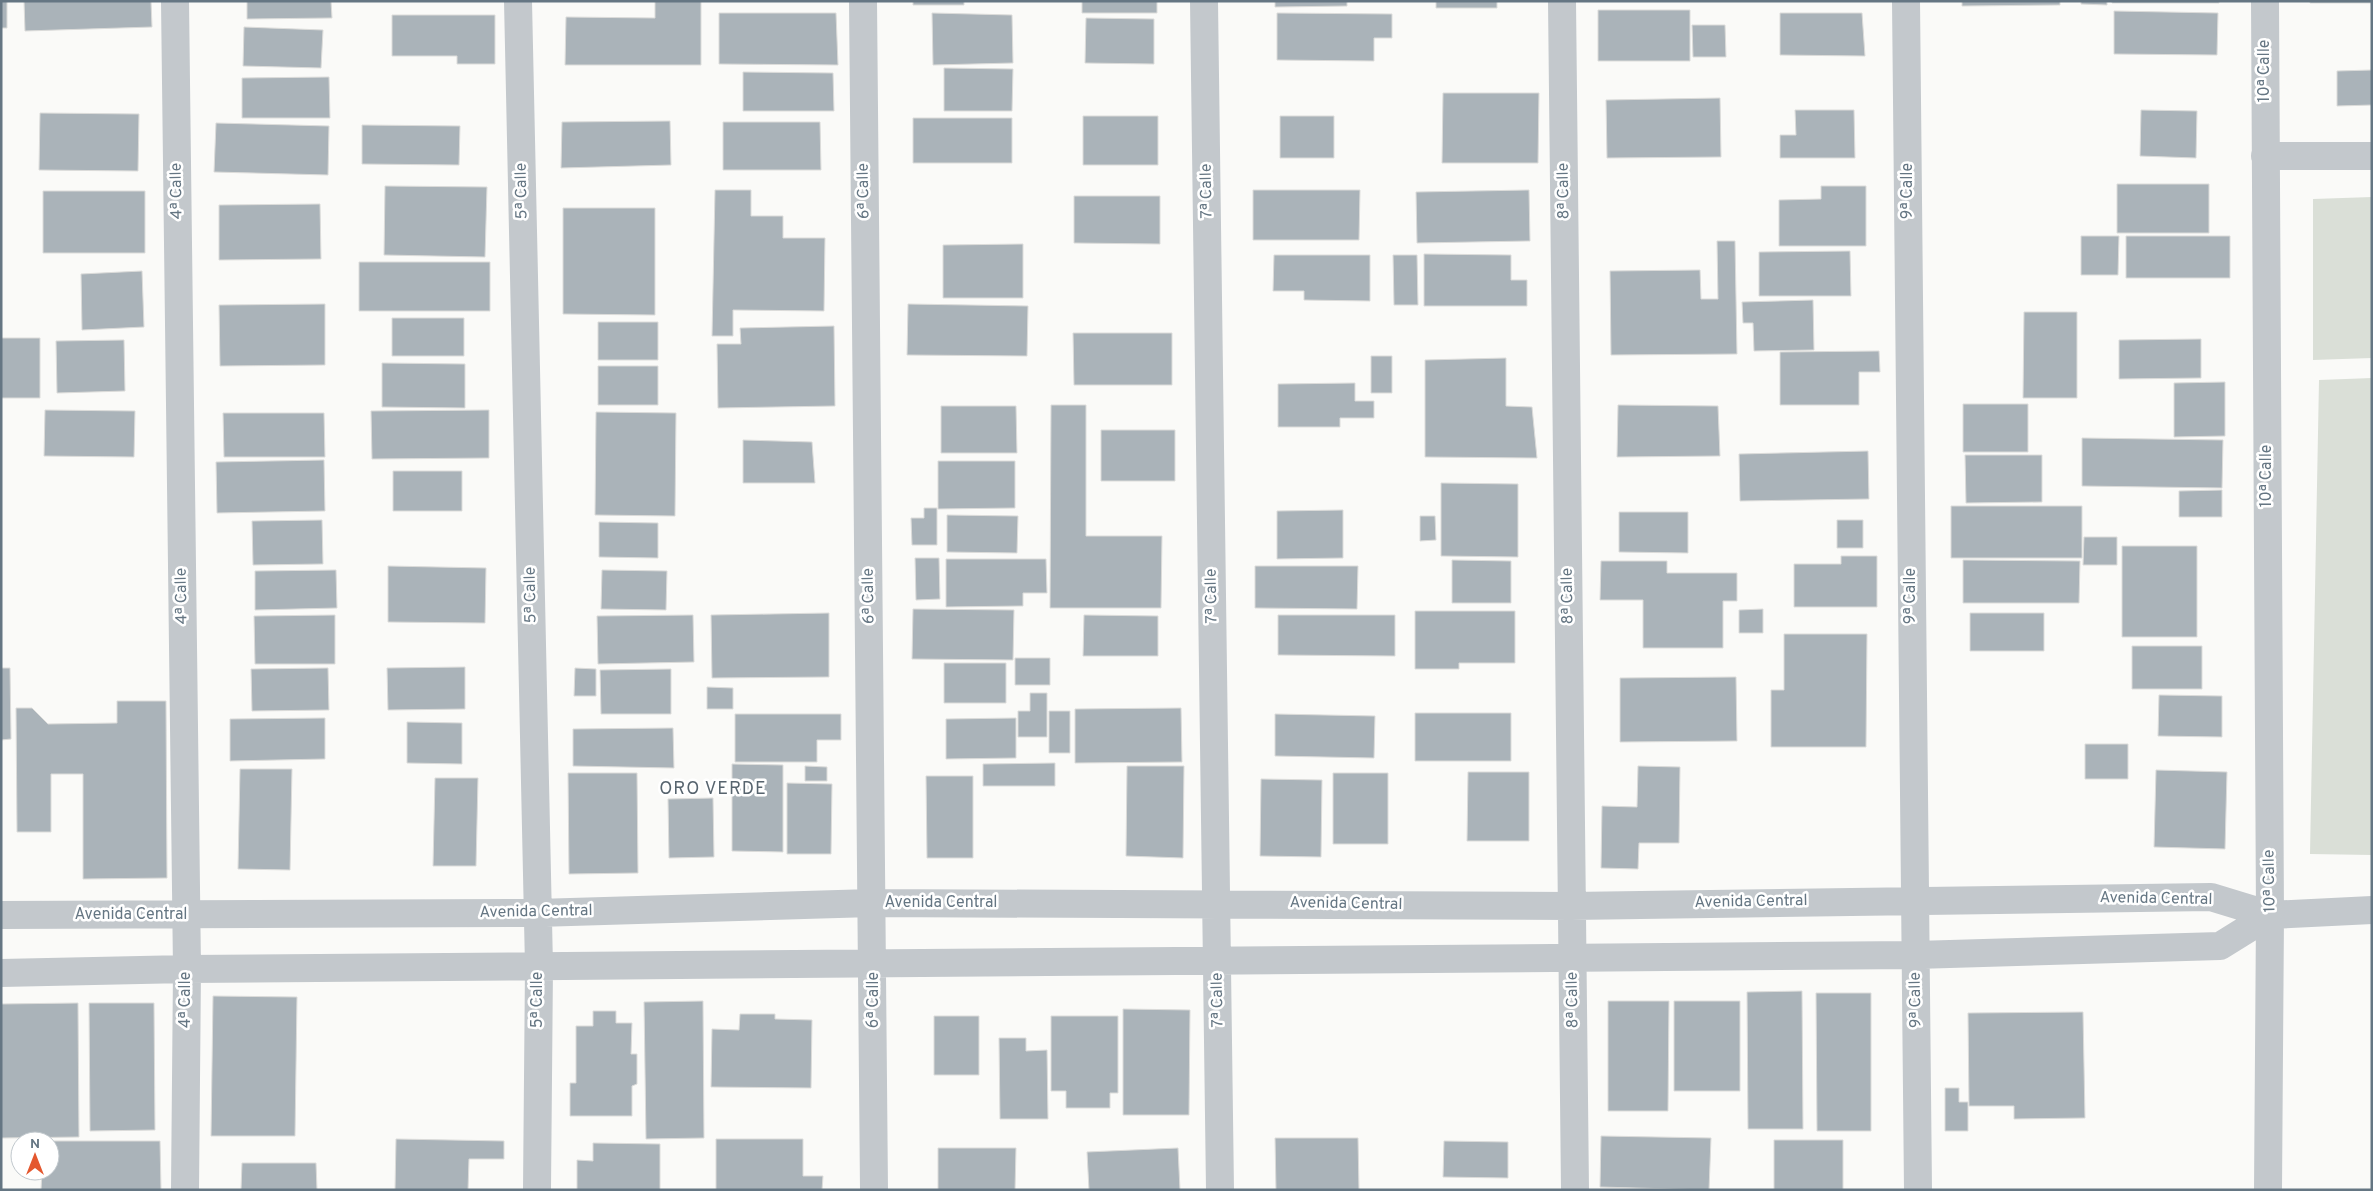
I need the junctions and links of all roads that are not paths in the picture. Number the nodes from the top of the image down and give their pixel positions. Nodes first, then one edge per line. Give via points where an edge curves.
1 (175, 1) edge
2 (518, 1) edge
3 (862, 1) edge
4 (1204, 1) edge
5 (1562, 1) edge
6 (1906, 1) edge
7 (2264, 1) edge
8 (2265, 156) junction
9 (2372, 156) edge
10 (1914, 900) junction
11 (872, 903) junction
12 (1215, 903) junction
13 (1571, 906) junction
14 (2372, 910) edge
15 (537, 913) junction
16 (1, 915) edge
17 (2270, 915) junction
18 (185, 916) junction
19 (1916, 955) junction
20 (1572, 957) junction
21 (1217, 960) junction
22 (874, 963) junction
23 (539, 966) junction
24 (187, 969) junction
25 (1, 973) edge
26 (185, 1190) edge
27 (537, 1190) edge
28 (874, 1190) edge
29 (1220, 1190) edge
30 (1575, 1190) edge
31 (1918, 1190) edge
32 (2268, 1190) edge

1 - 18 street, 4ª Calle
2 - 15 street, 5ª Calle
3 - 11 street, 6ª Calle
4 - 12 street, 7ª Calle
5 - 13 street, 8ª Calle
6 - 10 street, 9ª Calle
7 - 8 street, 10ª Calle
8 - 9 street
8 - 17 street, 10ª Calle
10 - 13 street, Avenida Central
10 - 17 street, Avenida Central via 2211,897
10 - 19 street, 9ª Calle
11 - 12 street, Avenida Central
11 - 15 street, Avenida Central
11 - 22 street, 6ª Calle
12 - 13 street, Avenida Central
12 - 21 street, 7ª Calle
13 - 20 street, 8ª Calle
14 - 17 street
15 - 18 street, Avenida Central
15 - 23 street, 5ª Calle
16 - 18 street, Avenida Central
17 - 19 street via 2220,946
17 - 32 street, 10ª Calle
18 - 24 street, 4ª Calle
19 - 20 street
19 - 31 street, 9ª Calle
20 - 21 street
20 - 30 street, 8ª Calle
21 - 22 street
21 - 29 street, 7ª Calle
22 - 23 street
22 - 28 street, 6ª Calle
23 - 24 street
23 - 27 street, 5ª Calle
24 - 25 street
24 - 26 street, 4ª Calle

